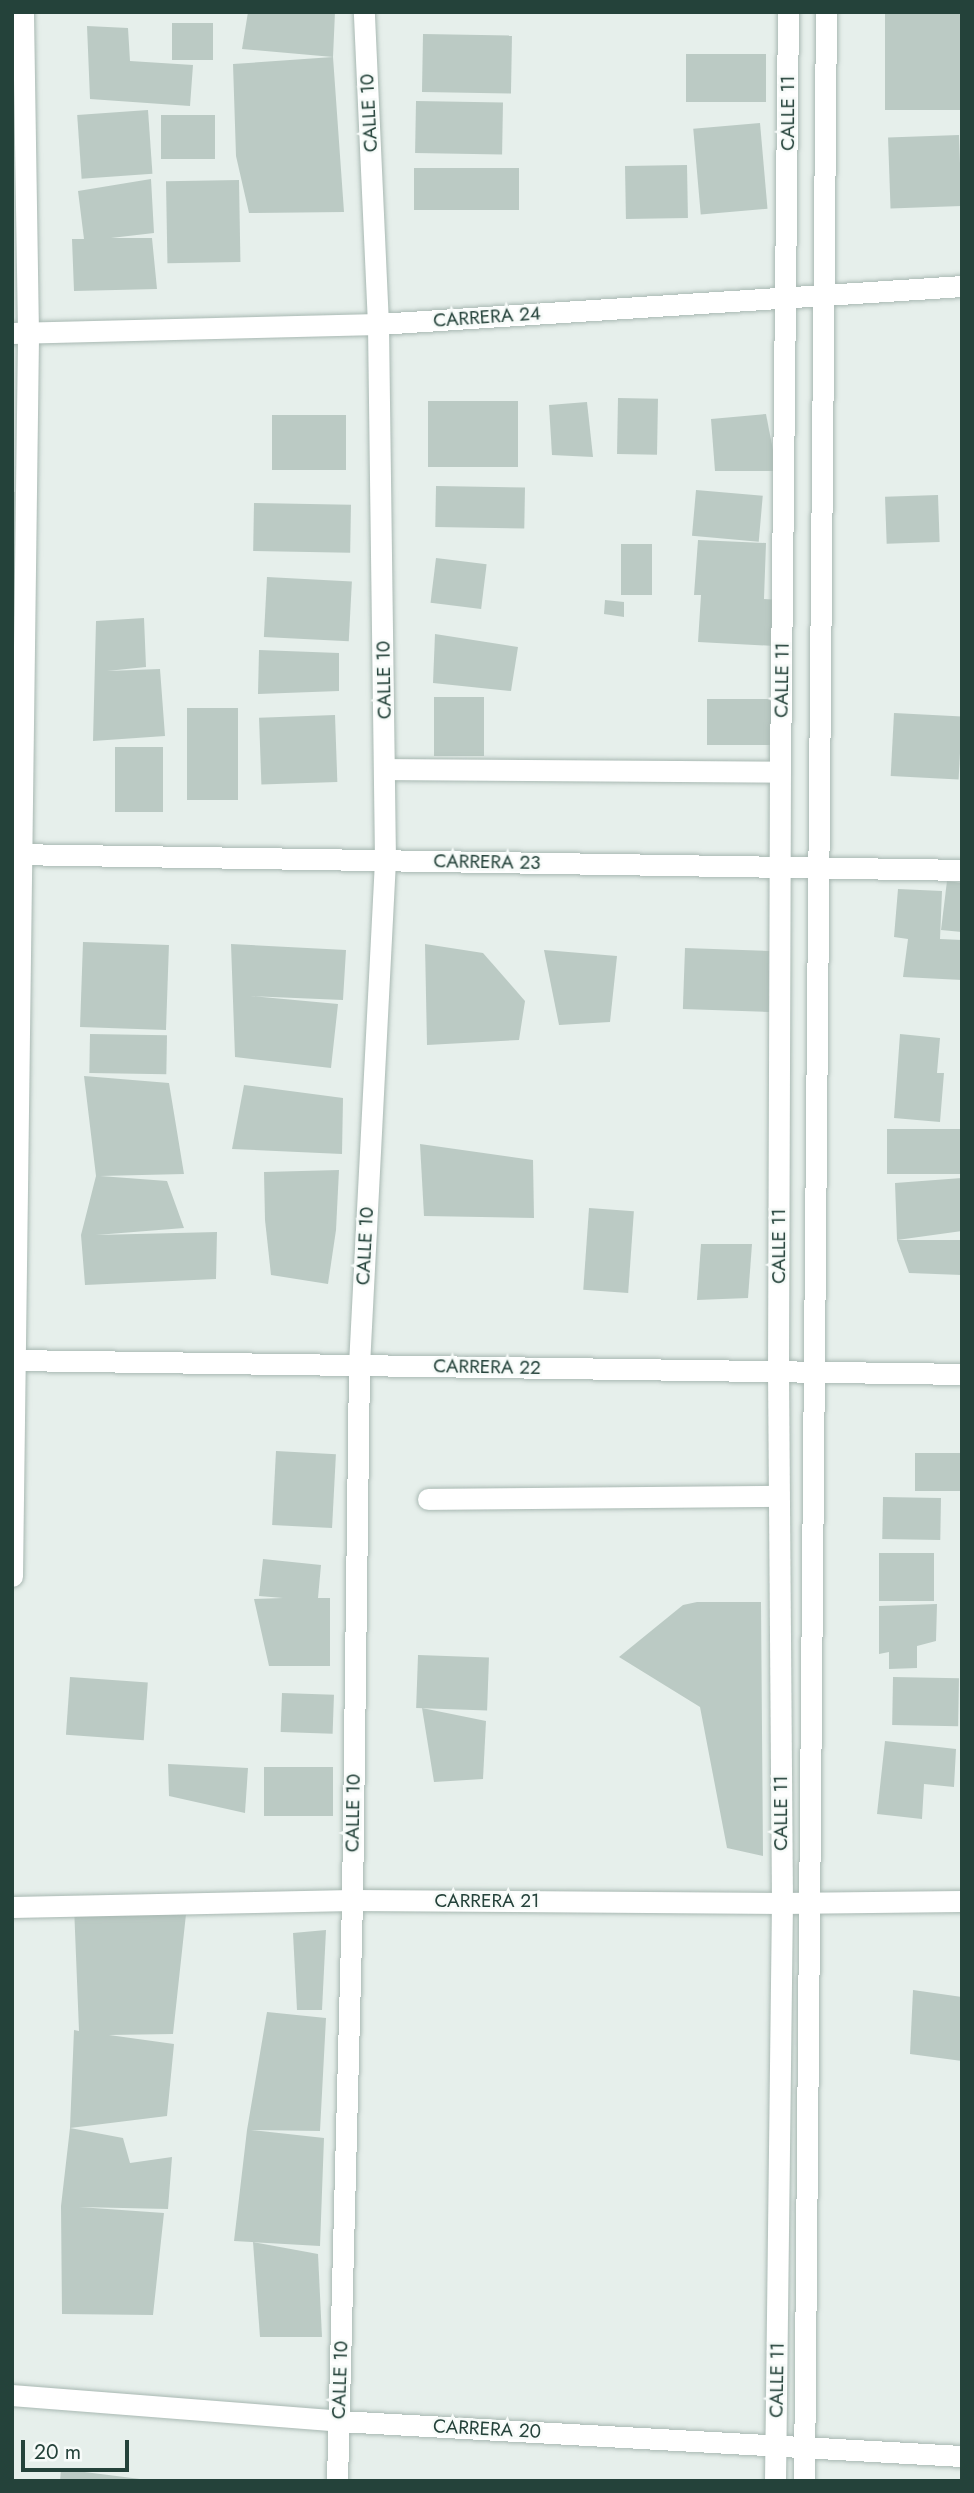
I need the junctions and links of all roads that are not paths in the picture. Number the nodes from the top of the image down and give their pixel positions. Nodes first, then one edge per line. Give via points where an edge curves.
1 (23, 12) edge
2 (364, 12) edge
3 (788, 12) edge
4 (826, 12) edge
5 (962, 286) edge
6 (823, 295) junction
7 (788, 297) junction
8 (378, 324) junction
9 (20, 333) edge
10 (386, 769) junction
11 (780, 772) junction
12 (18, 854) edge
13 (385, 860) junction
14 (781, 867) junction
15 (819, 867) junction
16 (962, 870) edge
17 (15, 1360) edge
18 (359, 1365) junction
19 (814, 1371) junction
20 (778, 1372) junction
21 (962, 1374) edge
22 (778, 1496) junction
23 (428, 1499) dead end
24 (12, 1576) edge
25 (352, 1899) junction
26 (962, 1901) edge
27 (782, 1903) junction
28 (809, 1903) junction
29 (12, 1906) edge
30 (12, 2395) edge
31 (339, 2421) junction
32 (776, 2444) junction
33 (804, 2448) junction
34 (962, 2456) edge
35 (337, 2481) edge
36 (775, 2481) edge
37 (804, 2481) edge

1 - 9 street
2 - 8 street, CALLE 10
3 - 7 street, CALLE 11
4 - 6 street, CALLE 11
5 - 6 street, CARRERA 24
6 - 7 street, CARRERA 24
6 - 15 street, CALLE 11
7 - 8 street, CARRERA 24
7 - 11 street, CALLE 11
8 - 9 street, CARRERA 24
8 - 10 street, CALLE 10
9 - 12 street
10 - 11 street
10 - 13 street, CALLE 10
11 - 14 street, CALLE 11
12 - 13 street, CARRERA 23
12 - 17 street
13 - 14 street, CARRERA 23
13 - 18 street, CALLE 10
14 - 15 street, CARRERA 23
14 - 20 street, CALLE 11
15 - 16 street, CARRERA 23
15 - 19 street, CALLE 11
17 - 18 street, CARRERA 22
17 - 24 street
18 - 20 street, CARRERA 22
18 - 25 street, CALLE 10
19 - 20 street, CARRERA 22
19 - 21 street, CARRERA 22
19 - 28 street, CALLE 11
20 - 22 street, CALLE 11
22 - 23 street
22 - 27 street, CALLE 11
25 - 27 street, CARRERA 21
25 - 29 street, CARRERA 21
25 - 31 street, CALLE 10
26 - 28 street, CARRERA 21
27 - 28 street, CARRERA 21
27 - 32 street, CALLE 11
28 - 33 street, CALLE 11
30 - 31 street, CARRERA 20
31 - 32 street, CARRERA 20
31 - 35 street, CALLE 10
32 - 33 street, CARRERA 20
32 - 36 street, CALLE 11
33 - 34 street, CARRERA 20
33 - 37 street, CALLE 11

